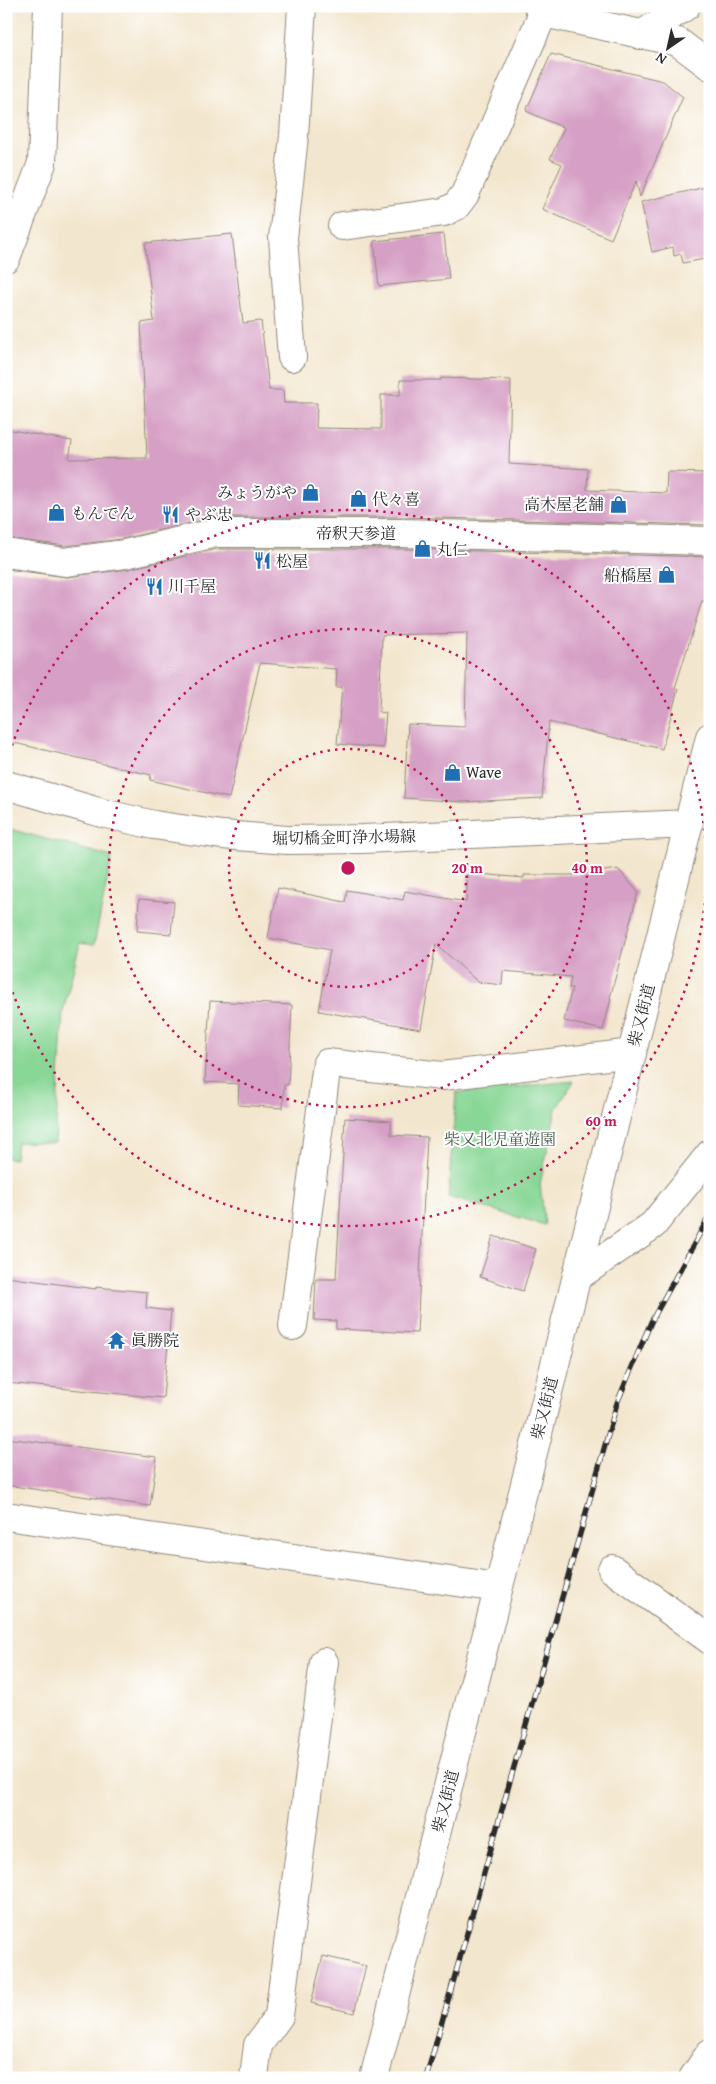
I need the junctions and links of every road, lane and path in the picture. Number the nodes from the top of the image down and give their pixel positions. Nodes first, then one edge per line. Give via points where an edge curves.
1 (48, 6) edge
2 (302, 6) edge
3 (686, 6) edge
4 (541, 9) edge
5 (641, 35) junction
6 (710, 66) edge
7 (342, 226) dead end
8 (6, 258) edge
9 (292, 357) dead end
10 (710, 541) edge
11 (6, 554) edge
12 (710, 737) edge
13 (6, 785) edge
14 (699, 825) edge
15 (632, 1053) junction
16 (710, 1154) edge
17 (577, 1277) junction
18 (293, 1326) dead end
19 (6, 1516) edge
20 (612, 1569) dead end
21 (498, 1588) junction
22 (710, 1640) edge
23 (324, 1662) dead end
24 (710, 2052) edge
25 (254, 2078) edge
26 (374, 2078) edge
27 (693, 2078) edge

1 - 8 street via 42,163
2 - 9 street via 294,136 283,238
3 - 5 street
4 - 5 street
4 - 7 street via 465,194 456,206 444,212
5 - 6 street via 678,42
10 - 11 street, 帝釈天参道 via 401,533 216,533 125,554 65,562
12 - 14 street, 柴又街道
13 - 14 street, 堀切橋金町浄水場線 via 154,825 287,840
14 - 15 street, 柴又街道
15 - 17 street, 柴又街道
15 - 18 street via 442,1076 327,1063
16 - 17 street via 654,1225
17 - 21 street, 柴又街道
19 - 21 street
20 - 22 street
21 - 26 street, 柴又街道
23 - 25 street via 279,2016 258,2046
24 - 27 street

